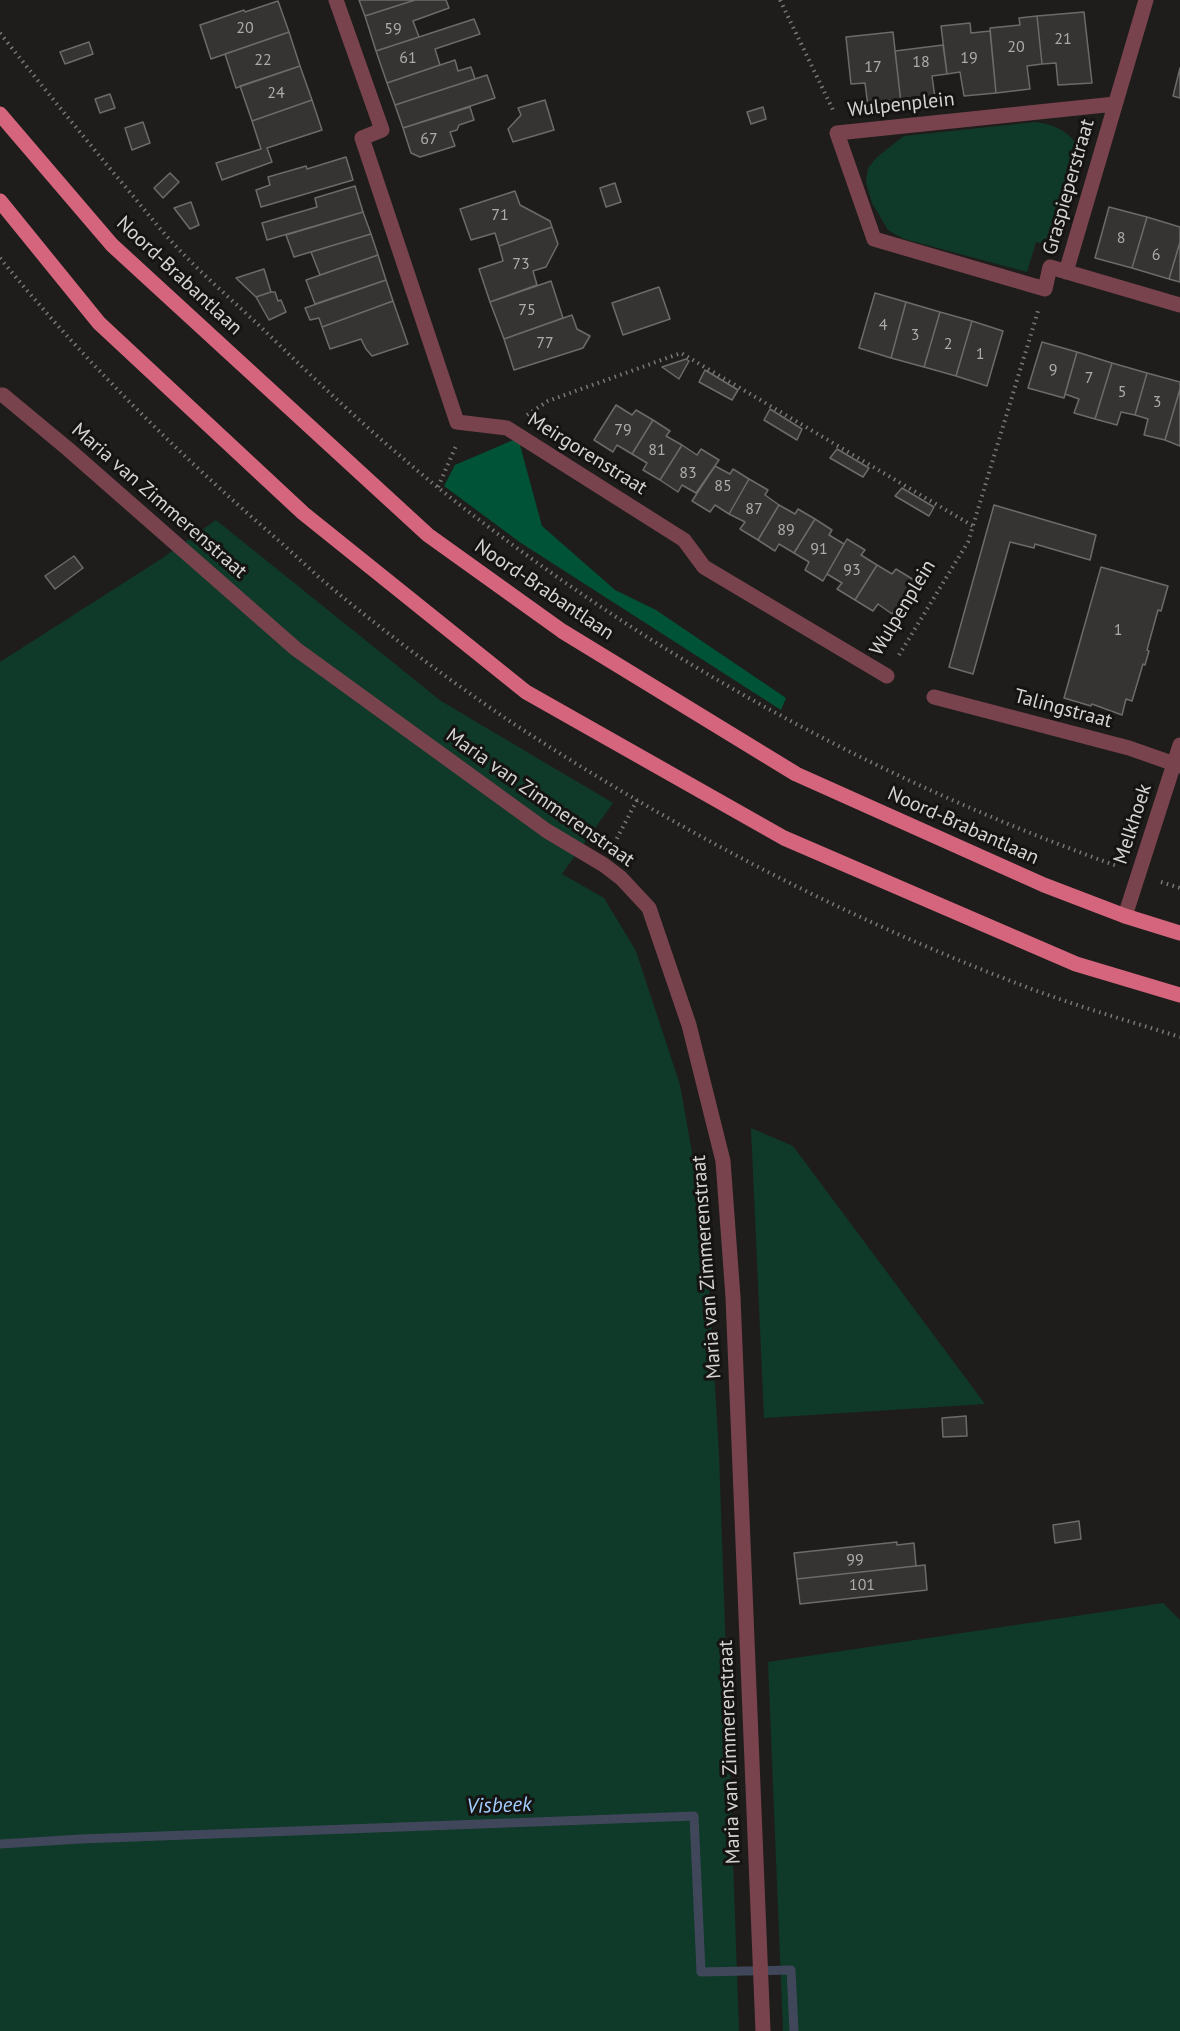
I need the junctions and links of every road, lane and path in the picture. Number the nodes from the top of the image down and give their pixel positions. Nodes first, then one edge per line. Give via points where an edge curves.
1 (336, 0) edge
2 (780, 0) edge
3 (1146, 0) edge
4 (0, 33) edge
5 (1115, 104) junction
6 (0, 114) edge
7 (837, 133) junction
8 (0, 201) edge
9 (1066, 272) junction
10 (1044, 289) junction
11 (1180, 305) edge
12 (0, 395) edge
13 (457, 422) junction
14 (507, 428) junction
15 (438, 487) junction
16 (973, 526) junction
17 (887, 676) joint
18 (934, 697) dead end
19 (1180, 745) edge
20 (1177, 766) edge
21 (625, 822) dead end
22 (1138, 874) junction
23 (1180, 888) edge
24 (1125, 916) junction
25 (1180, 933) edge
26 (1180, 995) edge
27 (1180, 1037) edge
28 (763, 2031) edge

1 - 13 street via 382,130 362,138
2 - 7 path via 833,108
3 - 5 street, Graspieperstraat
4 - 15 path via 171,242 316,381
5 - 7 street, Wulpenplein
5 - 9 street, Graspieperstraat
6 - 24 main road, Noord-Brabantlaan via 112,245 428,535 562,631 796,774 1044,885
7 - 10 street, Wulpenplein via 874,239
8 - 26 main road via 99,323 303,513 526,692 784,838 1076,964
9 - 10 street via 1050,267
9 - 11 street, Graspieperstraat
10 - 16 path, Wulpenplein
12 - 28 street, Maria van Zimmerenstraat via 68,449 296,649 547,831 604,865 649,908 689,1025 723,1161 733,1297
13 - 14 street, Meirgorenstraat
13 - 15 path via 459,440
14 - 16 path via 548,401 681,353
14 - 17 street, Meirgorenstraat via 684,540 704,567
15 - 22 path via 608,612 771,711 900,778 980,814
16 - 17 path, Wulpenplein via 968,542
18 - 20 street, Talingstraat via 1130,748
19 - 20 street, Melkhoek
20 - 22 street, Melkhoek
21 - 27 path via 637,800 812,894 938,952 1019,984
22 - 23 path
22 - 24 street, Melkhoek
24 - 25 main road, Noord-Brabantlaan

